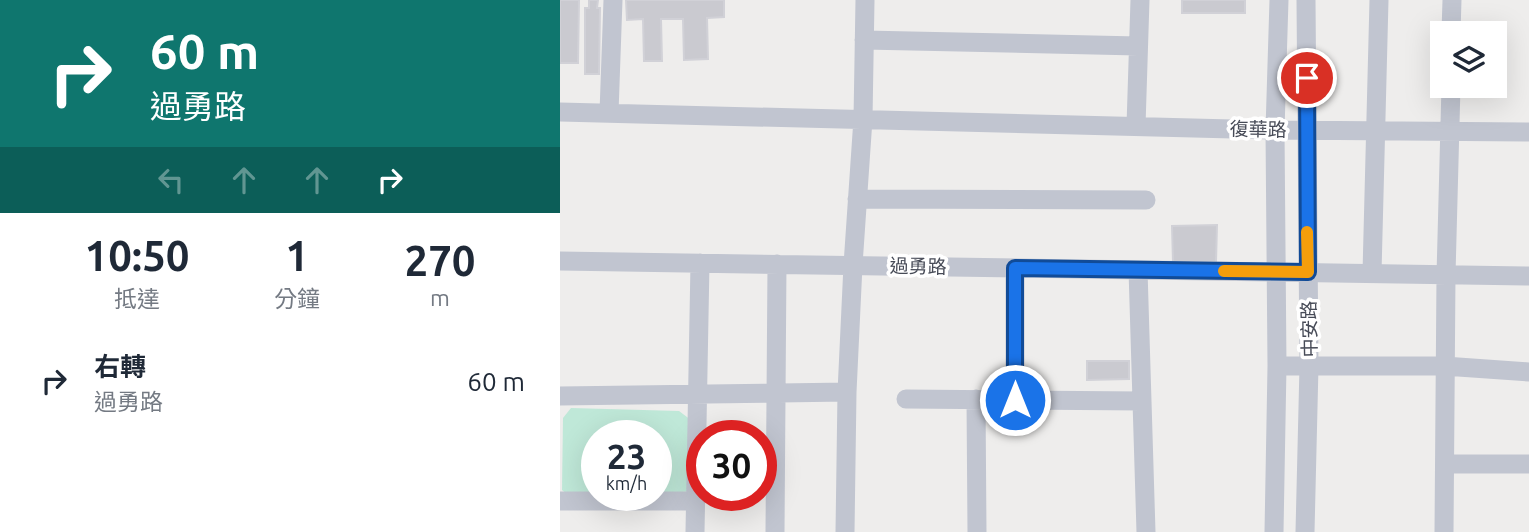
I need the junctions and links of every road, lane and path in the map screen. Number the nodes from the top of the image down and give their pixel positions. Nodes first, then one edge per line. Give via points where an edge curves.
1 (613, 0) edge
2 (864, 0) edge
3 (1140, 0) edge
4 (1279, 0) edge
5 (1306, 0) edge
6 (1379, 0) edge
7 (1452, 0) edge
8 (1451, 21) edge
9 (864, 40) junction
10 (1138, 46) junction
11 (1451, 98) edge
12 (560, 112) edge
13 (609, 113) junction
14 (863, 119) junction
15 (1136, 126) junction
16 (1276, 130) junction
17 (1307, 130) junction
18 (1376, 131) junction
19 (1450, 131) junction
20 (1529, 132) edge
21 (857, 199) junction
22 (1146, 200) dead end
23 (560, 261) edge
24 (700, 263) junction
25 (777, 264) junction
26 (853, 265) junction
27 (1015, 268) junction
28 (1138, 270) junction
29 (1276, 272) junction
30 (1308, 272) junction
31 (1372, 273) junction
32 (1446, 275) junction
33 (1529, 276) edge
34 (1277, 366) junction
35 (1309, 366) junction
36 (1444, 366) junction
37 (1529, 372) edge
38 (847, 392) junction
39 (777, 393) junction
40 (698, 394) junction
41 (560, 396) edge
42 (906, 399) dead end
43 (976, 400) junction
44 (1015, 400) junction
45 (1142, 401) junction
46 (697, 420) edge
47 (1446, 464) junction
48 (1529, 464) edge
49 (560, 501) edge
50 (686, 501) edge
51 (695, 511) edge
52 (695, 532) edge
53 (775, 532) edge
54 (845, 532) edge
55 (977, 532) edge
56 (1146, 532) edge
57 (1274, 532) edge
58 (1305, 532) edge
59 (1444, 532) edge

1 - 13 street
2 - 9 street
3 - 10 street
4 - 16 street, 中安路
5 - 17 street, 中安路
6 - 18 street
7 - 8 street
9 - 10 street
9 - 14 street
10 - 15 street
11 - 19 street
12 - 13 street, 復華路
13 - 14 street, 復華路
14 - 15 street, 復華路
14 - 21 street
15 - 16 street, 復華路
16 - 17 street, 復華路
16 - 29 street, 中安路
17 - 18 street, 復華路
17 - 30 street, 中安路
18 - 19 street, 復華路
18 - 31 street
19 - 20 street, 復華路
19 - 32 street
21 - 22 street
21 - 26 street
23 - 24 street, 過勇路
24 - 25 street, 過勇路
24 - 40 street
25 - 26 street, 過勇路
25 - 39 street
26 - 27 street, 過勇路
26 - 38 street
27 - 28 street, 過勇路
27 - 44 street
28 - 29 street, 過勇路
28 - 45 street
29 - 30 street, 過勇路
29 - 34 street, 中安路
30 - 31 street, 過勇路
30 - 35 street, 中安路
31 - 32 street, 過勇路
32 - 33 street, 過勇路
32 - 36 street
34 - 35 street
34 - 57 street, 中安路
35 - 36 street
35 - 58 street, 中安路
36 - 37 street
36 - 47 street
38 - 39 street
38 - 54 street
39 - 40 street
39 - 53 street
40 - 41 street
40 - 46 street
42 - 43 street
43 - 44 street
43 - 55 street
44 - 45 street
45 - 56 street
47 - 48 street
47 - 59 street
49 - 50 street
51 - 52 street

